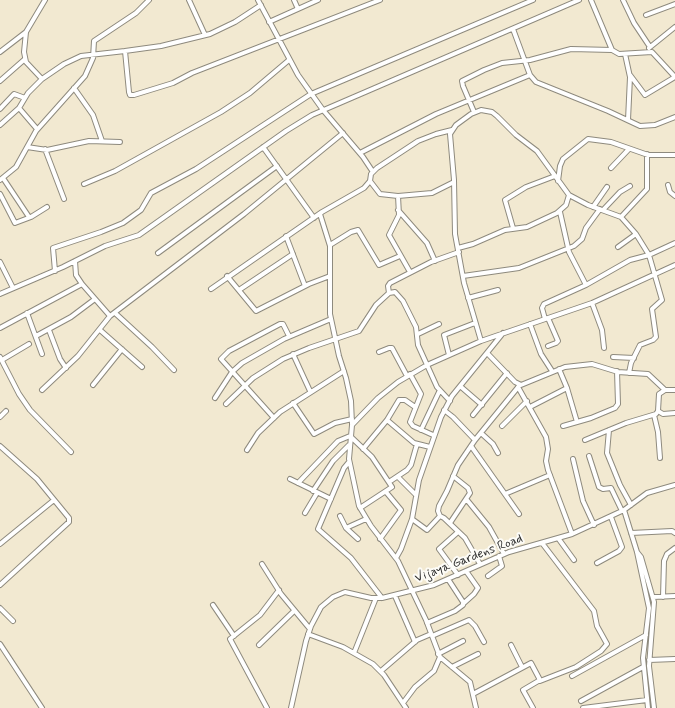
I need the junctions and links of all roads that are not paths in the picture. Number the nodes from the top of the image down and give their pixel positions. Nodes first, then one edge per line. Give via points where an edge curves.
1 (45, 0) edge
2 (149, 0) edge
3 (189, 0) edge
4 (258, 0) edge
5 (294, 0) edge
6 (318, 0) edge
7 (380, 0) edge
8 (533, 0) edge
9 (579, 0) edge
10 (591, 0) edge
11 (623, 0) edge
12 (674, 2) edge
13 (261, 5) junction
14 (298, 9) junction
15 (646, 15) dead end
16 (269, 22) junction
17 (675, 27) edge
18 (513, 29) junction
19 (26, 32) junction
20 (205, 35) junction
21 (279, 40) junction
22 (650, 47) junction
23 (612, 50) junction
24 (125, 51) junction
25 (0, 52) edge
26 (643, 52) junction
27 (94, 54) junction
28 (625, 54) junction
29 (25, 59) junction
30 (289, 60) junction
31 (525, 60) junction
32 (630, 74) junction
33 (530, 75) junction
34 (675, 75) edge
35 (42, 79) junction
36 (0, 81) edge
37 (74, 88) junction
38 (311, 94) junction
39 (25, 98) junction
40 (468, 100) junction
41 (19, 108) junction
42 (0, 109) edge
43 (323, 110) junction
44 (474, 112) junction
45 (675, 117) edge
46 (628, 120) junction
47 (0, 125) edge
48 (37, 129) junction
49 (452, 130) junction
50 (343, 133) junction
51 (102, 141) junction
52 (120, 142) dead end
53 (27, 147) junction
54 (263, 147) junction
55 (629, 149) junction
56 (45, 150) junction
57 (360, 154) junction
58 (647, 154) junction
59 (675, 155) edge
60 (277, 166) junction
61 (611, 168) dead end
62 (372, 172) junction
63 (555, 176) junction
64 (2, 179) edge
65 (287, 179) junction
66 (370, 181) junction
67 (558, 181) junction
68 (454, 182) junction
69 (84, 184) dead end
70 (668, 185) dead end
71 (630, 186) dead end
72 (607, 187) dead end
73 (0, 194) edge
74 (569, 195) junction
75 (398, 196) junction
76 (675, 196) edge
77 (64, 199) dead end
78 (47, 207) dead end
79 (593, 207) junction
80 (398, 210) junction
81 (601, 210) junction
82 (560, 212) junction
83 (320, 214) junction
84 (621, 217) junction
85 (29, 218) junction
86 (314, 218) junction
87 (513, 228) junction
88 (636, 234) junction
89 (286, 236) junction
90 (675, 242) edge
91 (330, 245) junction
92 (618, 247) dead end
93 (568, 248) junction
94 (459, 250) junction
95 (158, 253) dead end
96 (293, 254) junction
97 (649, 255) junction
98 (400, 256) junction
99 (75, 261) junction
100 (435, 261) junction
101 (0, 262) edge
102 (675, 266) edge
103 (55, 271) junction
104 (410, 272) junction
105 (656, 274) junction
106 (227, 276) junction
107 (330, 276) junction
108 (463, 276) junction
109 (82, 284) junction
110 (586, 285) junction
111 (305, 286) junction
112 (13, 288) junction
113 (211, 288) dead end
114 (239, 290) junction
115 (498, 290) dead end
116 (0, 294) edge
117 (389, 294) junction
118 (468, 298) junction
119 (96, 300) junction
120 (592, 303) junction
121 (115, 312) junction
122 (27, 313) junction
123 (110, 316) junction
124 (546, 318) junction
125 (331, 319) junction
126 (475, 323) junction
127 (439, 324) dead end
128 (530, 324) junction
129 (0, 328) edge
130 (49, 330) junction
131 (100, 330) junction
132 (503, 333) junction
133 (418, 334) junction
134 (36, 336) junction
135 (289, 336) junction
136 (335, 339) junction
137 (481, 341) junction
138 (29, 344) dead end
139 (548, 346) dead end
140 (604, 348) dead end
141 (122, 349) junction
142 (379, 352) dead end
143 (42, 354) dead end
144 (293, 354) junction
145 (488, 354) junction
146 (449, 355) junction
147 (613, 357) dead end
148 (1, 358) edge
149 (634, 358) junction
150 (427, 365) junction
151 (142, 367) dead end
152 (66, 368) junction
153 (559, 369) junction
154 (174, 370) dead end
155 (344, 371) junction
156 (552, 371) junction
157 (617, 371) junction
158 (232, 372) junction
159 (507, 373) junction
160 (629, 373) junction
161 (408, 375) junction
162 (245, 384) junction
163 (93, 385) dead end
164 (460, 386) junction
165 (520, 386) junction
166 (567, 388) junction
167 (42, 390) dead end
168 (664, 390) junction
169 (675, 390) edge
170 (310, 391) junction
171 (439, 392) junction
172 (215, 398) dead end
173 (450, 401) junction
174 (527, 401) junction
175 (293, 403) junction
176 (226, 404) dead end
177 (482, 405) junction
178 (530, 406) junction
179 (416, 407) junction
180 (444, 410) junction
181 (6, 411) dead end
182 (656, 413) junction
183 (675, 413) edge
184 (473, 415) dead end
185 (0, 417) edge
186 (274, 418) junction
187 (352, 419) junction
188 (387, 420) junction
189 (577, 422) junction
190 (352, 425) junction
191 (502, 426) dead end
192 (563, 426) dead end
193 (421, 430) junction
194 (609, 430) junction
195 (481, 433) junction
196 (350, 436) junction
197 (433, 436) junction
198 (475, 440) junction
199 (585, 440) dead end
200 (349, 444) junction
201 (417, 444) junction
202 (0, 446) edge
203 (471, 446) junction
204 (430, 447) junction
205 (363, 449) junction
206 (247, 450) dead end
207 (71, 452) dead end
208 (498, 453) dead end
209 (589, 456) dead end
210 (660, 458) dead end
211 (573, 459) dead end
212 (349, 462) junction
213 (550, 475) junction
214 (453, 476) junction
215 (398, 477) junction
216 (290, 479) dead end
217 (390, 482) junction
218 (298, 483) junction
219 (675, 485) edge
220 (315, 492) junction
221 (386, 492) junction
222 (505, 494) junction
223 (416, 495) junction
224 (332, 499) junction
225 (54, 500) junction
226 (467, 500) junction
227 (631, 505) junction
228 (360, 508) junction
229 (623, 511) junction
230 (305, 513) dead end
231 (519, 514) dead end
232 (340, 516) dead end
233 (440, 516) junction
234 (611, 517) junction
235 (366, 519) junction
236 (412, 519) junction
237 (450, 523) junction
238 (594, 525) junction
239 (346, 528) junction
240 (458, 532) junction
241 (631, 533) junction
242 (675, 533) edge
243 (572, 534) junction
244 (558, 538) junction
245 (358, 539) dead end
246 (380, 539) junction
247 (542, 543) junction
248 (0, 544) edge
249 (675, 548) edge
250 (637, 552) junction
251 (504, 554) junction
252 (499, 556) junction
253 (396, 558) junction
254 (574, 560) dead end
255 (597, 563) dead end
256 (262, 564) dead end
257 (480, 564) junction
258 (466, 571) junction
259 (458, 575) junction
260 (488, 576) dead end
261 (448, 580) junction
262 (0, 585) edge
263 (279, 590) junction
264 (412, 591) junction
265 (395, 596) junction
266 (663, 596) junction
267 (675, 596) edge
268 (653, 597) junction
269 (376, 598) junction
270 (382, 598) junction
271 (464, 603) junction
272 (213, 605) dead end
273 (0, 608) edge
274 (294, 611) junction
275 (13, 621) dead end
276 (427, 623) junction
277 (309, 631) junction
278 (431, 635) junction
279 (646, 635) junction
280 (234, 636) junction
281 (463, 641) dead end
282 (415, 642) junction
283 (484, 642) dead end
284 (0, 644) edge
285 (259, 645) dead end
286 (511, 645) dead end
287 (354, 653) junction
288 (478, 654) dead end
289 (439, 655) junction
290 (675, 659) edge
291 (649, 660) junction
292 (452, 667) junction
293 (522, 667) junction
294 (643, 667) junction
295 (381, 671) junction
296 (572, 676) dead end
297 (540, 681) junction
298 (473, 694) junction
299 (581, 700) dead end
300 (647, 700) junction
301 (403, 703) junction
302 (42, 708) edge
303 (267, 708) edge
304 (291, 708) edge
305 (406, 708) edge
306 (476, 708) edge
307 (533, 708) edge
308 (583, 708) edge
309 (648, 708) edge
310 (654, 708) edge

1 - 19 street
2 - 27 street via 136,13 94,42
3 - 20 street
4 - 13 street
5 - 14 street
6 - 14 street
7 - 21 street
8 - 38 street
9 - 18 street
10 - 23 street
11 - 22 street
12 - 15 street
13 - 16 street
13 - 20 street via 235,22
14 - 16 street
16 - 21 street
17 - 22 street
18 - 31 street
18 - 43 street
19 - 25 street
19 - 29 street
20 - 24 street via 161,46
21 - 24 street via 192,73 173,83 130,96
21 - 30 street
22 - 26 street
23 - 28 street
23 - 31 street via 571,49
24 - 27 street
26 - 28 street
26 - 34 street via 652,52
27 - 35 street via 74,59
27 - 37 street via 85,76
28 - 32 street
29 - 35 street
29 - 36 street
30 - 38 street
30 - 69 street via 250,93 221,112 115,171
31 - 33 street
31 - 40 street via 502,63 464,79 462,86
32 - 34 street via 645,95
32 - 46 street
33 - 40 street
33 - 46 street via 536,82
35 - 39 street
37 - 48 street
37 - 51 street via 92,115
38 - 43 street
38 - 103 street via 196,168 151,193 141,210 123,223 53,248
39 - 41 street
39 - 42 street via 14,94
40 - 44 street
40 - 57 street
41 - 47 street
41 - 48 street
43 - 50 street
43 - 54 street via 299,122
44 - 49 street
44 - 63 street via 481,110 497,116 536,151
45 - 46 street via 644,127
48 - 53 street
49 - 62 street via 418,141
49 - 68 street via 450,134
50 - 57 street
50 - 65 street
51 - 52 street
51 - 56 street via 88,141
53 - 56 street
53 - 64 street via 18,165
54 - 60 street
54 - 99 street via 143,233 110,244
55 - 58 street
55 - 61 street
55 - 67 street via 610,142 588,139 563,158
56 - 77 street
57 - 62 street
58 - 59 street
58 - 84 street via 647,189
60 - 65 street
60 - 95 street
62 - 66 street
63 - 67 street
63 - 87 street via 526,187 505,200
64 - 85 street
65 - 86 street
65 - 121 street
66 - 75 street via 380,194
66 - 83 street via 364,188
67 - 74 street
68 - 75 street via 432,193
68 - 94 street via 454,227
70 - 76 street via 670,192
71 - 81 street
72 - 79 street
73 - 85 street via 15,223
74 - 79 street
74 - 82 street via 566,205
75 - 80 street
78 - 85 street
79 - 81 street
80 - 98 street via 399,215 389,235
80 - 100 street via 427,243
81 - 84 street
81 - 93 street via 588,226 582,239
82 - 87 street via 527,227
82 - 93 street
83 - 86 street
83 - 91 street
84 - 88 street
86 - 89 street
87 - 94 street
88 - 92 street
88 - 97 street
89 - 96 street
89 - 106 street
90 - 97 street
91 - 98 street via 358,230 379,265
91 - 107 street
93 - 108 street via 519,268
93 - 110 street
94 - 100 street
94 - 108 street
96 - 111 street
96 - 114 street
97 - 105 street
97 - 110 street via 630,260
98 - 104 street
99 - 103 street
99 - 109 street via 76,275
100 - 104 street
101 - 112 street
102 - 105 street
103 - 112 street
104 - 117 street via 388,284
105 - 120 street
105 - 149 street via 662,300 652,309 656,337 641,344
106 - 113 street
106 - 114 street
107 - 111 street
107 - 125 street
108 - 118 street
109 - 119 street
109 - 122 street
110 - 124 street via 544,304 542,308
111 - 114 street via 256,311
112 - 116 street
115 - 118 street
117 - 133 street via 396,292 404,301
117 - 136 street via 376,305 359,331
118 - 126 street
119 - 123 street
119 - 130 street
120 - 124 street
120 - 140 street via 602,330
121 - 123 street
121 - 154 street
122 - 129 street
122 - 134 street
123 - 131 street
124 - 128 street
124 - 139 street via 558,341
125 - 135 street
125 - 136 street
126 - 137 street
126 - 146 street via 444,335
127 - 133 street
128 - 132 street
128 - 156 street via 541,354
130 - 134 street
130 - 152 street
131 - 141 street
131 - 152 street
132 - 137 street
132 - 145 street
133 - 150 street via 418,345
134 - 143 street
135 - 158 street via 263,350
135 - 158 street via 283,324 280,324 229,351 221,359
136 - 144 street
136 - 155 street
137 - 146 street
138 - 148 street
141 - 151 street
141 - 163 street
142 - 161 street via 392,348
144 - 162 street
144 - 170 street
145 - 159 street
145 - 164 street
146 - 150 street
147 - 149 street
148 - 207 street via 30,410
149 - 160 street
150 - 161 street
150 - 171 street
152 - 167 street
153 - 156 street
153 - 157 street via 575,364 592,364
153 - 166 street
155 - 170 street
155 - 187 street
156 - 165 street
157 - 160 street
157 - 189 street via 617,407
158 - 162 street
158 - 172 street
159 - 165 street
159 - 177 street
160 - 168 street via 648,374
161 - 179 street via 421,391
161 - 190 street via 378,398
162 - 176 street
162 - 186 street
164 - 173 street
164 - 177 street
165 - 174 street
165 - 195 street
166 - 178 street
166 - 189 street
168 - 169 street
168 - 182 street via 659,394
170 - 175 street
171 - 173 street
171 - 193 street
173 - 180 street
174 - 178 street
174 - 191 street
175 - 186 street
175 - 187 street via 314,434 335,423
177 - 184 street
178 - 213 street via 546,437 546,461
179 - 188 street via 405,400 400,400
179 - 193 street via 410,422
180 - 197 street
180 - 198 street
181 - 185 street
182 - 183 street
182 - 194 street
182 - 210 street
186 - 206 street via 258,433
187 - 190 street
188 - 201 street
188 - 205 street
189 - 192 street
190 - 196 street
193 - 197 street
194 - 199 street
194 - 227 street via 607,453
195 - 198 street
195 - 208 street via 493,444
196 - 200 street
196 - 205 street
196 - 218 street via 338,441
197 - 204 street
198 - 203 street
200 - 212 street
200 - 220 street via 333,461
201 - 204 street
201 - 215 street via 410,465
202 - 225 street via 37,479
203 - 214 street
203 - 222 street
204 - 223 street
205 - 217 street
209 - 229 street via 599,488 611,488
211 - 238 street via 583,501
212 - 224 street via 344,468
212 - 228 street
213 - 222 street
213 - 243 street
214 - 226 street via 470,491
214 - 233 street via 438,509
215 - 217 street
215 - 223 street
216 - 218 street
217 - 221 street via 391,488
218 - 220 street
219 - 227 street, Vijaya Gardens Road via 647,493
220 - 224 street
220 - 230 street
221 - 228 street
221 - 246 street via 401,510
222 - 231 street
223 - 236 street
224 - 270 street via 318,529 351,558
225 - 248 street
225 - 262 street via 69,518 67,525
226 - 237 street
226 - 251 street via 488,527
227 - 229 street, Vijaya Gardens Road
228 - 235 street
229 - 234 street, Vijaya Gardens Road
229 - 241 street
232 - 239 street
233 - 236 street via 427,530
233 - 237 street
234 - 238 street, Vijaya Gardens Road
234 - 255 street via 622,547
235 - 239 street
235 - 246 street
236 - 253 street
237 - 240 street
238 - 243 street, Vijaya Gardens Road
239 - 245 street
240 - 257 street via 465,538
240 - 259 street via 439,549
241 - 242 street via 672,530
241 - 250 street
243 - 244 street, Vijaya Gardens Road
244 - 247 street, Vijaya Gardens Road
244 - 254 street
246 - 253 street
247 - 251 street, Vijaya Gardens Road
247 - 297 street via 594,611 597,626 607,644 601,652 576,667
249 - 266 street via 667,554 664,561
250 - 268 street via 641,557
250 - 279 street via 649,608
251 - 252 street, Vijaya Gardens Road
252 - 257 street, Vijaya Gardens Road
252 - 260 street via 502,566
253 - 264 street
256 - 263 street
257 - 258 street, Vijaya Gardens Road
258 - 259 street, Vijaya Gardens Road
258 - 271 street via 478,588
259 - 261 street, Vijaya Gardens Road
261 - 264 street, Vijaya Gardens Road
261 - 271 street
263 - 274 street
263 - 280 street via 260,615
264 - 265 street, Vijaya Gardens Road
264 - 276 street
265 - 270 street, Vijaya Gardens Road
265 - 282 street
266 - 267 street
266 - 268 street
268 - 291 street via 654,614
269 - 270 street, Vijaya Gardens Road
269 - 277 street, Vijaya Gardens Road via 341,592 321,607
269 - 287 street
271 - 276 street via 455,611
272 - 280 street
273 - 275 street
274 - 277 street
274 - 285 street
276 - 278 street
277 - 287 street
277 - 304 street, Vijaya Gardens Road
278 - 282 street
278 - 283 street via 470,620
278 - 289 street
279 - 294 street
279 - 296 street
280 - 303 street via 230,642
281 - 289 street
282 - 295 street
284 - 302 street
286 - 293 street
287 - 295 street
288 - 292 street
289 - 292 street
289 - 301 street via 434,671 415,687
290 - 291 street
291 - 310 street
292 - 298 street via 470,682
293 - 297 street via 532,663
293 - 298 street
294 - 299 street
294 - 300 street
295 - 301 street
297 - 307 street via 523,690
298 - 306 street
300 - 308 street
300 - 309 street
301 - 305 street

